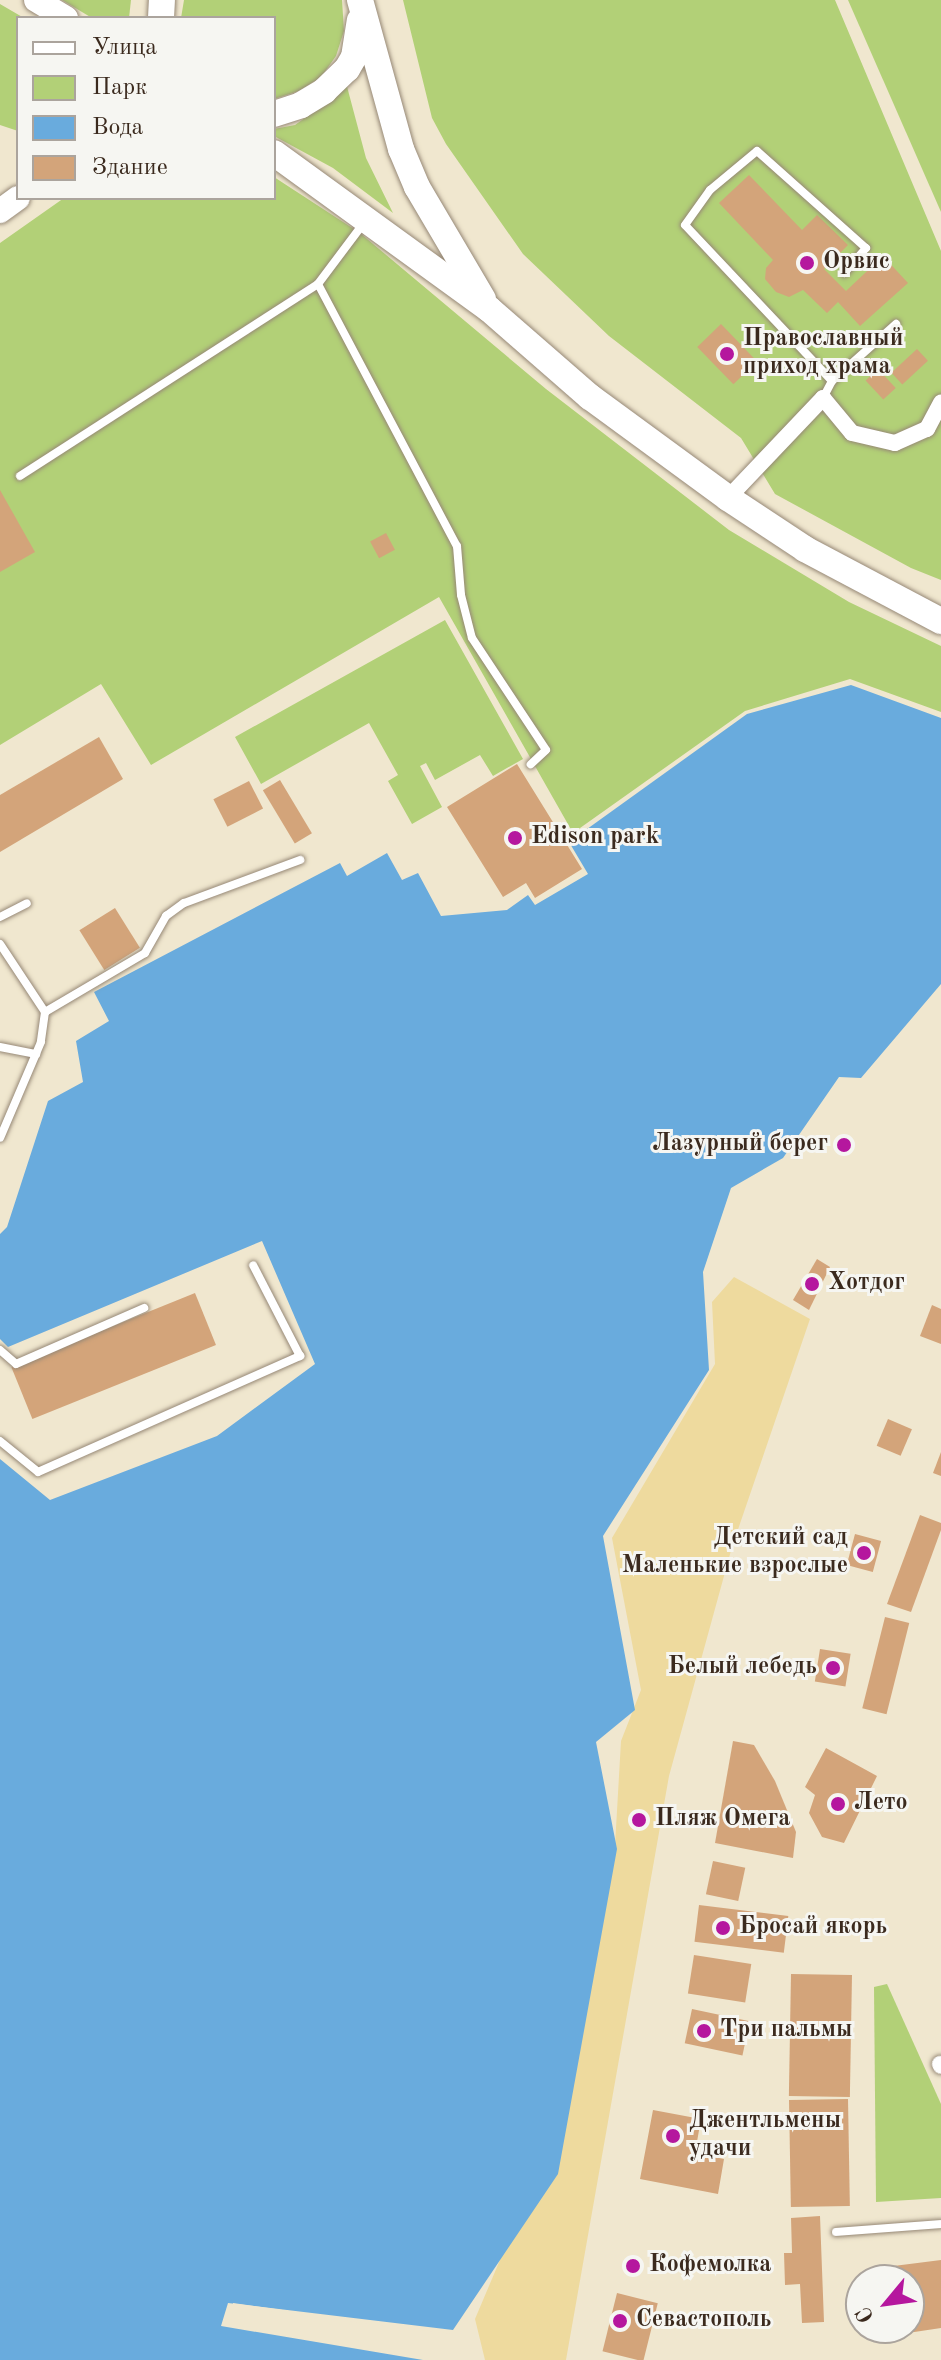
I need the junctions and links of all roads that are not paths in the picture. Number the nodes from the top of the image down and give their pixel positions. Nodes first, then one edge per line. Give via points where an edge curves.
1 (36, 0) edge
2 (360, 0) edge
3 (63, 16) edge
4 (276, 113) edge
5 (276, 154) edge
6 (366, 220) junction
7 (844, 273) dead end
8 (318, 284) junction
9 (489, 309) junction
10 (896, 324) dead end
11 (832, 381) junction
12 (823, 398) junction
13 (941, 403) edge
14 (20, 476) dead end
15 (728, 498) junction
16 (941, 621) edge
17 (531, 764) dead end
18 (300, 860) dead end
19 (27, 903) dead end
20 (0, 917) edge
21 (0, 944) edge
22 (45, 1012) junction
23 (0, 1047) edge
24 (36, 1054) junction
25 (0, 1138) edge
26 (253, 1265) dead end
27 (144, 1308) dead end
28 (0, 1350) edge
29 (0, 1441) edge
30 (941, 2224) edge
31 (836, 2232) dead end

1 - 3 main road
2 - 4 main road via 358,41 347,69 324,91
2 - 9 main road via 401,149 417,187
5 - 6 main road
6 - 8 lane
6 - 9 main road
7 - 11 lane via 866,248 757,151 710,190 685,225
8 - 14 lane
8 - 17 lane via 457,546 472,638 546,750
9 - 15 main road via 590,397
10 - 11 lane
11 - 12 lane
12 - 13 street via 852,433 895,443 927,429
12 - 15 street
15 - 16 main road via 805,549
18 - 22 lane via 184,903 166,916 145,953
19 - 20 lane
21 - 22 lane
22 - 24 lane
23 - 24 lane
24 - 25 lane
26 - 29 lane via 300,1356 38,1472
27 - 28 lane via 16,1364
30 - 31 lane

